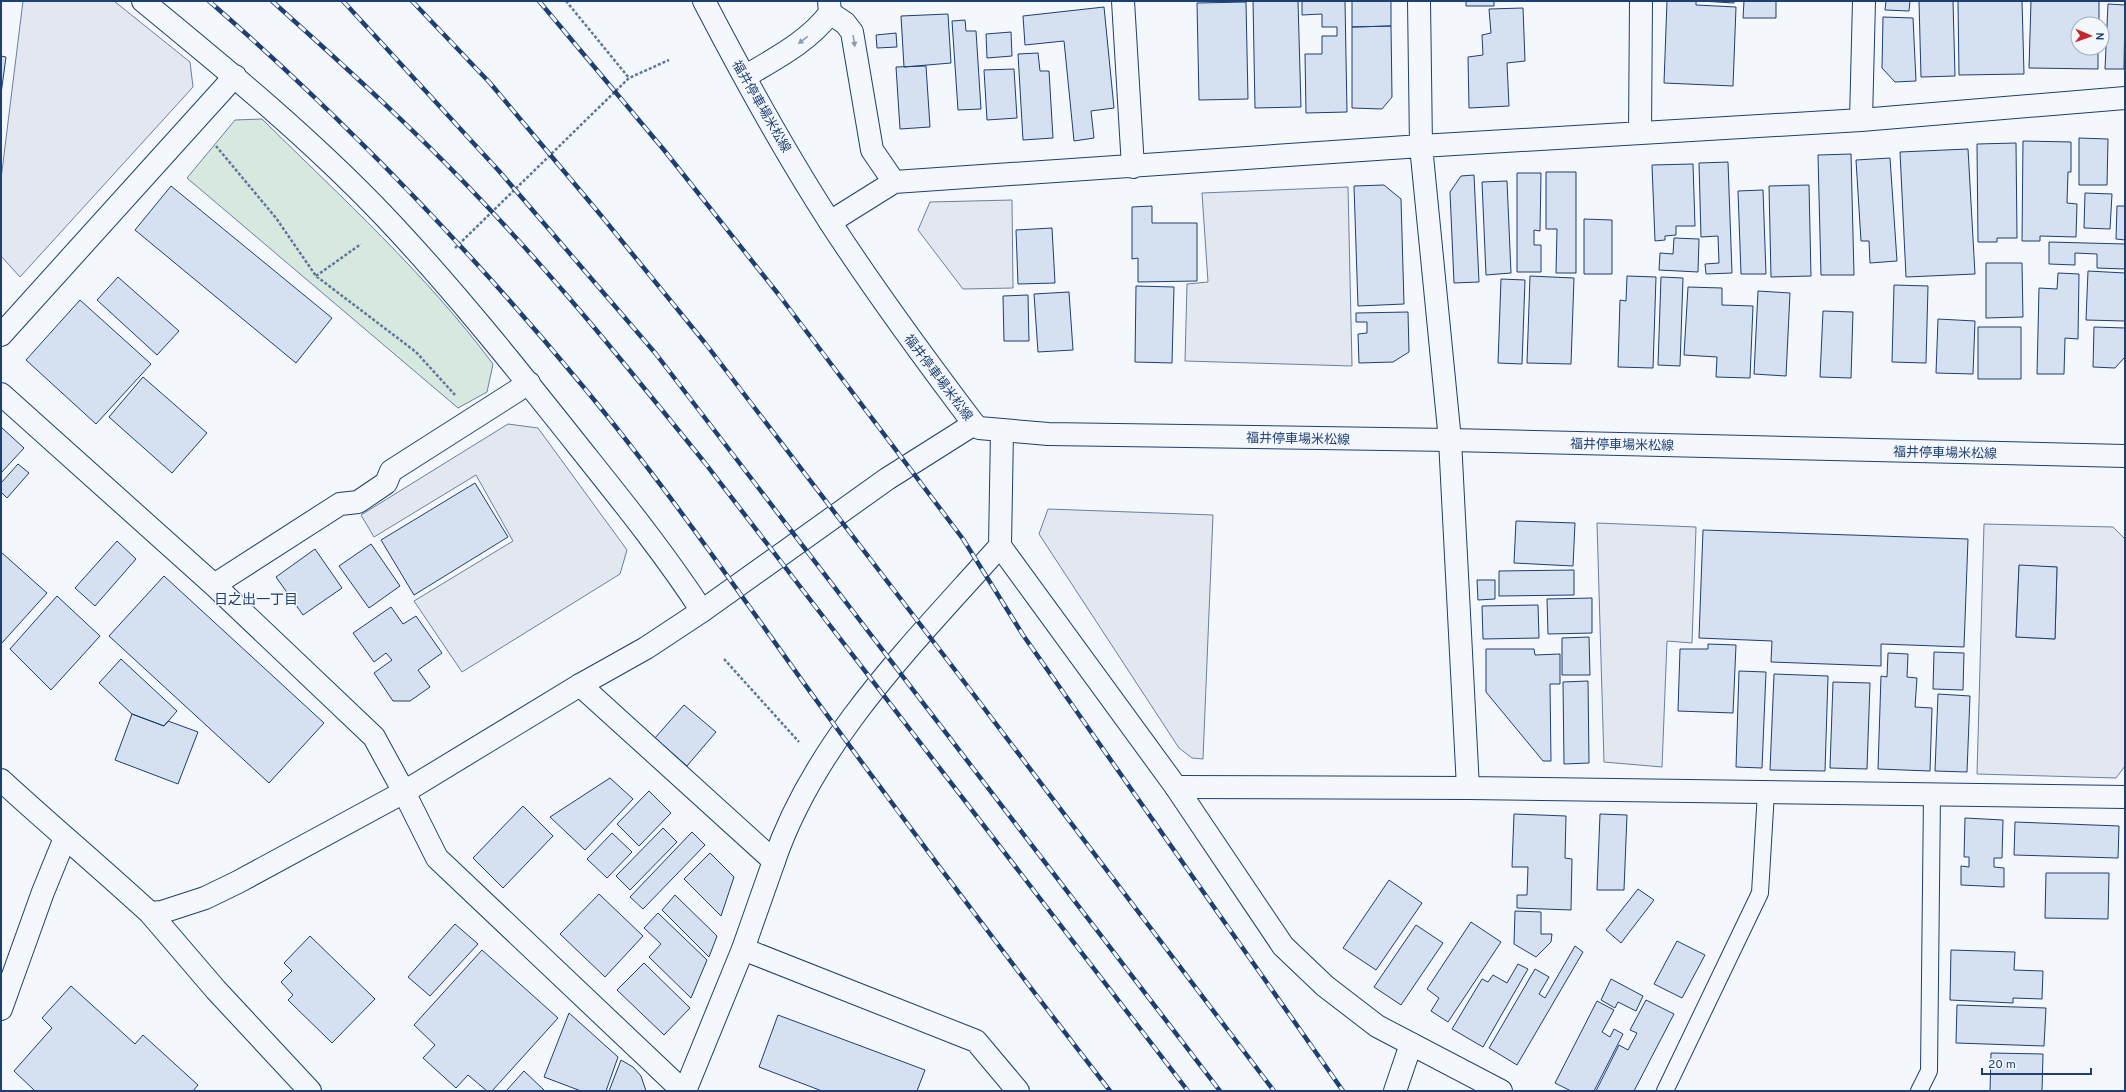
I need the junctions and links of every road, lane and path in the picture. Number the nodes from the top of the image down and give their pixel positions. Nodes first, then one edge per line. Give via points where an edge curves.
1 (143, 1) edge
2 (566, 1) edge
3 (704, 1) edge
4 (1123, 1) edge
5 (1419, 1) edge
6 (1641, 1) edge
7 (1864, 1) edge
8 (829, 7) edge
9 (669, 60) dead end
10 (234, 76) junction
11 (746, 76) junction
12 (629, 78) junction
13 (2125, 98) edge
14 (1861, 120) junction
15 (1640, 133) junction
16 (216, 146) dead end
17 (1421, 146) junction
18 (1133, 167) junction
19 (894, 182) junction
20 (830, 222) junction
21 (361, 244) dead end
22 (432, 270) junction
23 (316, 276) junction
24 (1, 335) edge
25 (529, 384) junction
26 (1, 394) edge
27 (455, 395) dead end
28 (974, 424) junction
29 (1002, 430) junction
30 (1450, 440) junction
31 (2125, 456) edge
32 (1000, 546) junction
33 (214, 585) junction
34 (702, 611) junction
35 (724, 659) dead end
36 (580, 685) junction
37 (820, 764) junction
38 (1, 780) edge
39 (1176, 787) junction
40 (1468, 788) junction
41 (404, 792) junction
42 (1766, 792) junction
43 (1932, 794) junction
44 (2125, 797) edge
45 (65, 838) junction
46 (774, 861) junction
47 (150, 913) junction
48 (743, 949) junction
49 (1, 1009) edge
50 (1411, 1044) junction
51 (310, 1091) edge
52 (684, 1091) edge
53 (1018, 1091) edge
54 (1395, 1091) edge
55 (1501, 1091) edge
56 (1665, 1091) edge
57 (1919, 1091) edge

1 - 10 street
2 - 12 path
3 - 11 street, 福井停車場米松線
4 - 18 street
5 - 17 street
6 - 15 street
7 - 14 street
8 -> 11 street via 817,29 796,46
8 -> 19 street via 852,32 872,150
9 - 12 path
10 - 22 street via 386,217
10 - 24 street
11 - 20 street, 福井停車場米松線
12 - 22 path
13 - 14 street
14 - 15 street
15 - 17 street
16 - 23 path via 276,218
17 - 18 street
17 - 30 street
18 - 19 street
19 - 20 street
20 - 28 street, 福井停車場米松線 via 915,345
21 - 23 path
22 - 25 street
23 - 27 path via 416,352
25 - 33 street via 391,471 386,483 358,502 340,504
25 - 34 street via 671,563
26 - 33 street
28 - 29 street, 福井停車場米松線 via 979,428
28 - 34 street via 887,479
29 - 30 street, 福井停車場米松線 via 1048,434
29 - 32 street
30 - 31 street, 福井停車場米松線
30 - 40 street
32 - 37 street via 881,680
32 - 39 street
33 - 41 street via 374,736
34 - 36 street via 646,648
35 - 37 path
36 - 41 street
36 - 46 street
37 - 46 street via 788,822
38 - 45 street
39 - 40 street
39 - 50 street via 1283,946 1325,986 1377,1026
40 - 42 street
41 - 47 street via 205,898 162,912
41 - 52 street via 436,858
42 - 43 street
42 - 56 lane via 1760,893
43 - 44 street
43 - 57 lane via 1929,1072
45 - 47 street
45 - 49 street
46 - 48 street
47 - 51 street via 216,990
48 - 52 street
48 - 53 street via 976,1041
50 - 54 street
50 - 55 street

